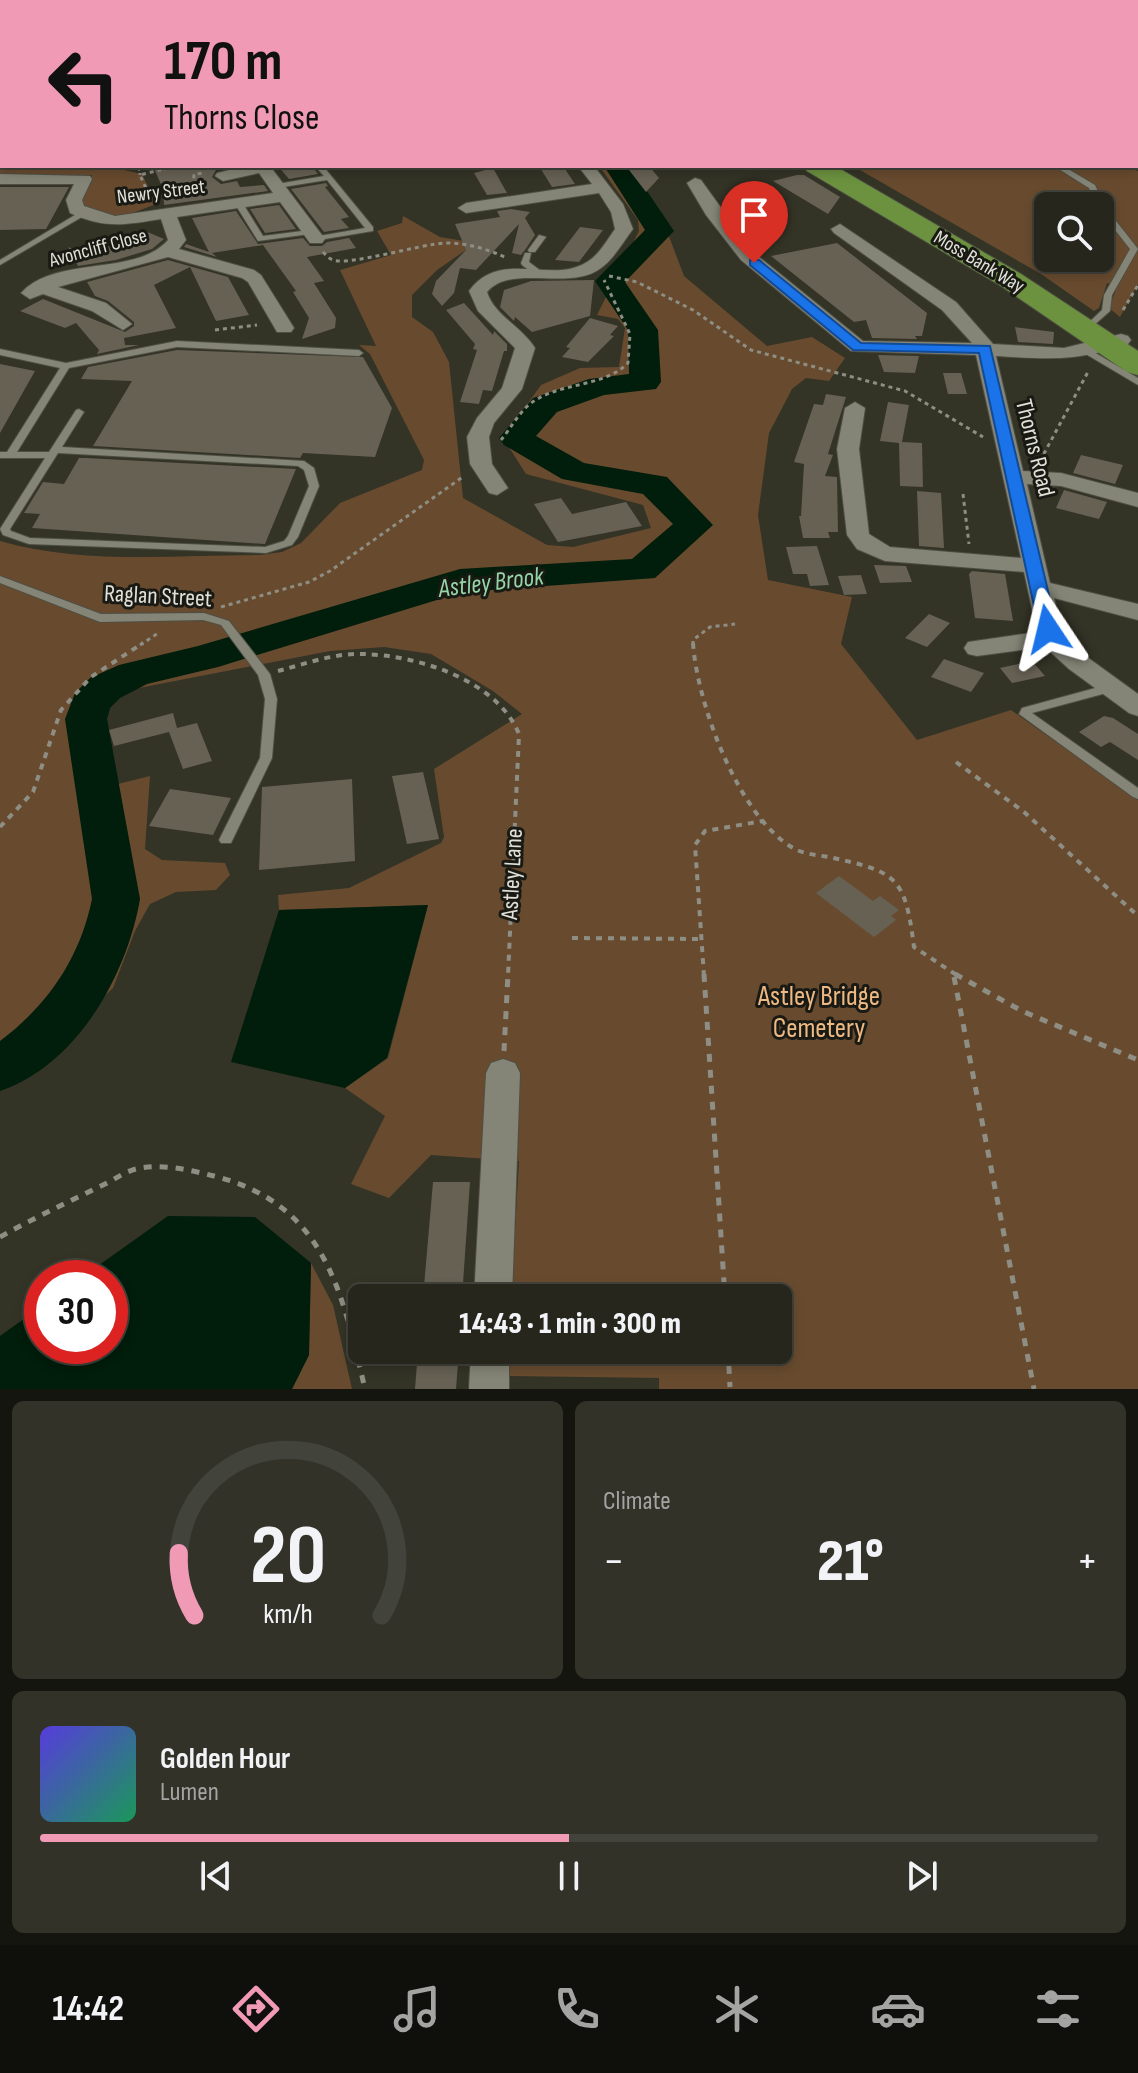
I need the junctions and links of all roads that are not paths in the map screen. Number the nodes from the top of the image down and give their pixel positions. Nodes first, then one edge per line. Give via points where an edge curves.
1 (250, 168) edge
2 (264, 168) edge
3 (320, 168) edge
4 (587, 168) edge
5 (819, 168) edge
6 (837, 168) edge
7 (1061, 168) edge
8 (215, 174) road end
9 (328, 178) junction
10 (0, 179) edge
11 (695, 183) dead end
12 (601, 188) junction
13 (281, 191) junction
14 (239, 204) junction
15 (473, 205) dead end
16 (83, 214) junction
17 (163, 215) junction
18 (840, 229) dead end
19 (313, 235) junction
20 (542, 237) dead end
21 (167, 251) junction
22 (531, 260) junction
23 (0, 263) edge
24 (93, 324) dead end
25 (257, 325) dead end
26 (1103, 342) edge
27 (985, 349) junction
28 (0, 352) edge
29 (359, 353) dead end
30 (1138, 365) edge
31 (66, 366) junction
32 (1138, 382) edge
33 (855, 408) dead end
34 (79, 412) dead end
35 (54, 452) junction
36 (5, 454) edge
37 (1024, 478) junction
38 (500, 491) dead end
39 (1138, 500) edge
40 (1039, 578) junction
41 (0, 579) edge
42 (1138, 612) edge
43 (1051, 638) junction
44 (977, 648) dead end
45 (1110, 688) junction
46 (1138, 707) edge
47 (1138, 794) edge
48 (226, 840) dead end
49 (503, 1073) road end
50 (494, 1284) edge
51 (490, 1364) edge
52 (489, 1389) edge

1 - 8 street
2 - 13 street
3 - 9 lane
4 - 12 street
5 - 26 highway, Moss Bank Way via 1011,280
6 - 26 highway, Moss Bank Way via 1029,278
7 - 26 lane via 1092,187 1134,249 1108,295
9 - 13 lane
9 - 19 lane via 370,229
10 - 16 street, Newry Street via 84,179 74,200
11 - 27 street via 747,256 850,343 865,349
12 - 15 street
12 - 22 street via 621,214 624,229 594,266 580,272
13 - 14 street, Newry Street
13 - 19 street
14 - 17 street, Newry Street
14 - 19 lane via 261,239
16 - 17 street, Newry Street via 115,221
16 - 23 lane
17 - 21 street, Avoncliff Close via 177,240
18 - 27 street, Thorns Road via 949,306
20 - 22 lane
21 - 24 street, Avoncliff Close via 68,276 35,290 99,307 119,321
21 - 25 street, Avoncliff Close via 255,279 282,324
22 - 38 street via 485,282 478,291 481,302 525,348 512,389 480,429 481,464
26 - 27 street via 1048,355
26 - 30 highway, Moss Bank Way
26 - 32 lane, Moss Bank Way
27 - 37 street, Thorns Road via 1008,453
28 - 31 lane
29 - 31 lane via 177,344
31 - 36 lane
33 - 40 street via 848,449 858,535 865,544 885,554 971,561
34 - 35 lane
35 - 35 lane via 5,529 17,539 266,550 293,537 314,486 309,468 300,463
35 - 36 lane
37 - 39 street
37 - 40 street, Thorns Road
40 - 42 street via 1060,591
40 - 43 street, Thorns Road
41 - 48 lane, Raglan Street via 100,618 204,616 229,627 260,668 271,699 269,746
43 - 44 street
43 - 45 street
45 - 46 street
45 - 47 lane via 1026,711 1028,718
49 - 50 street
51 - 52 street

